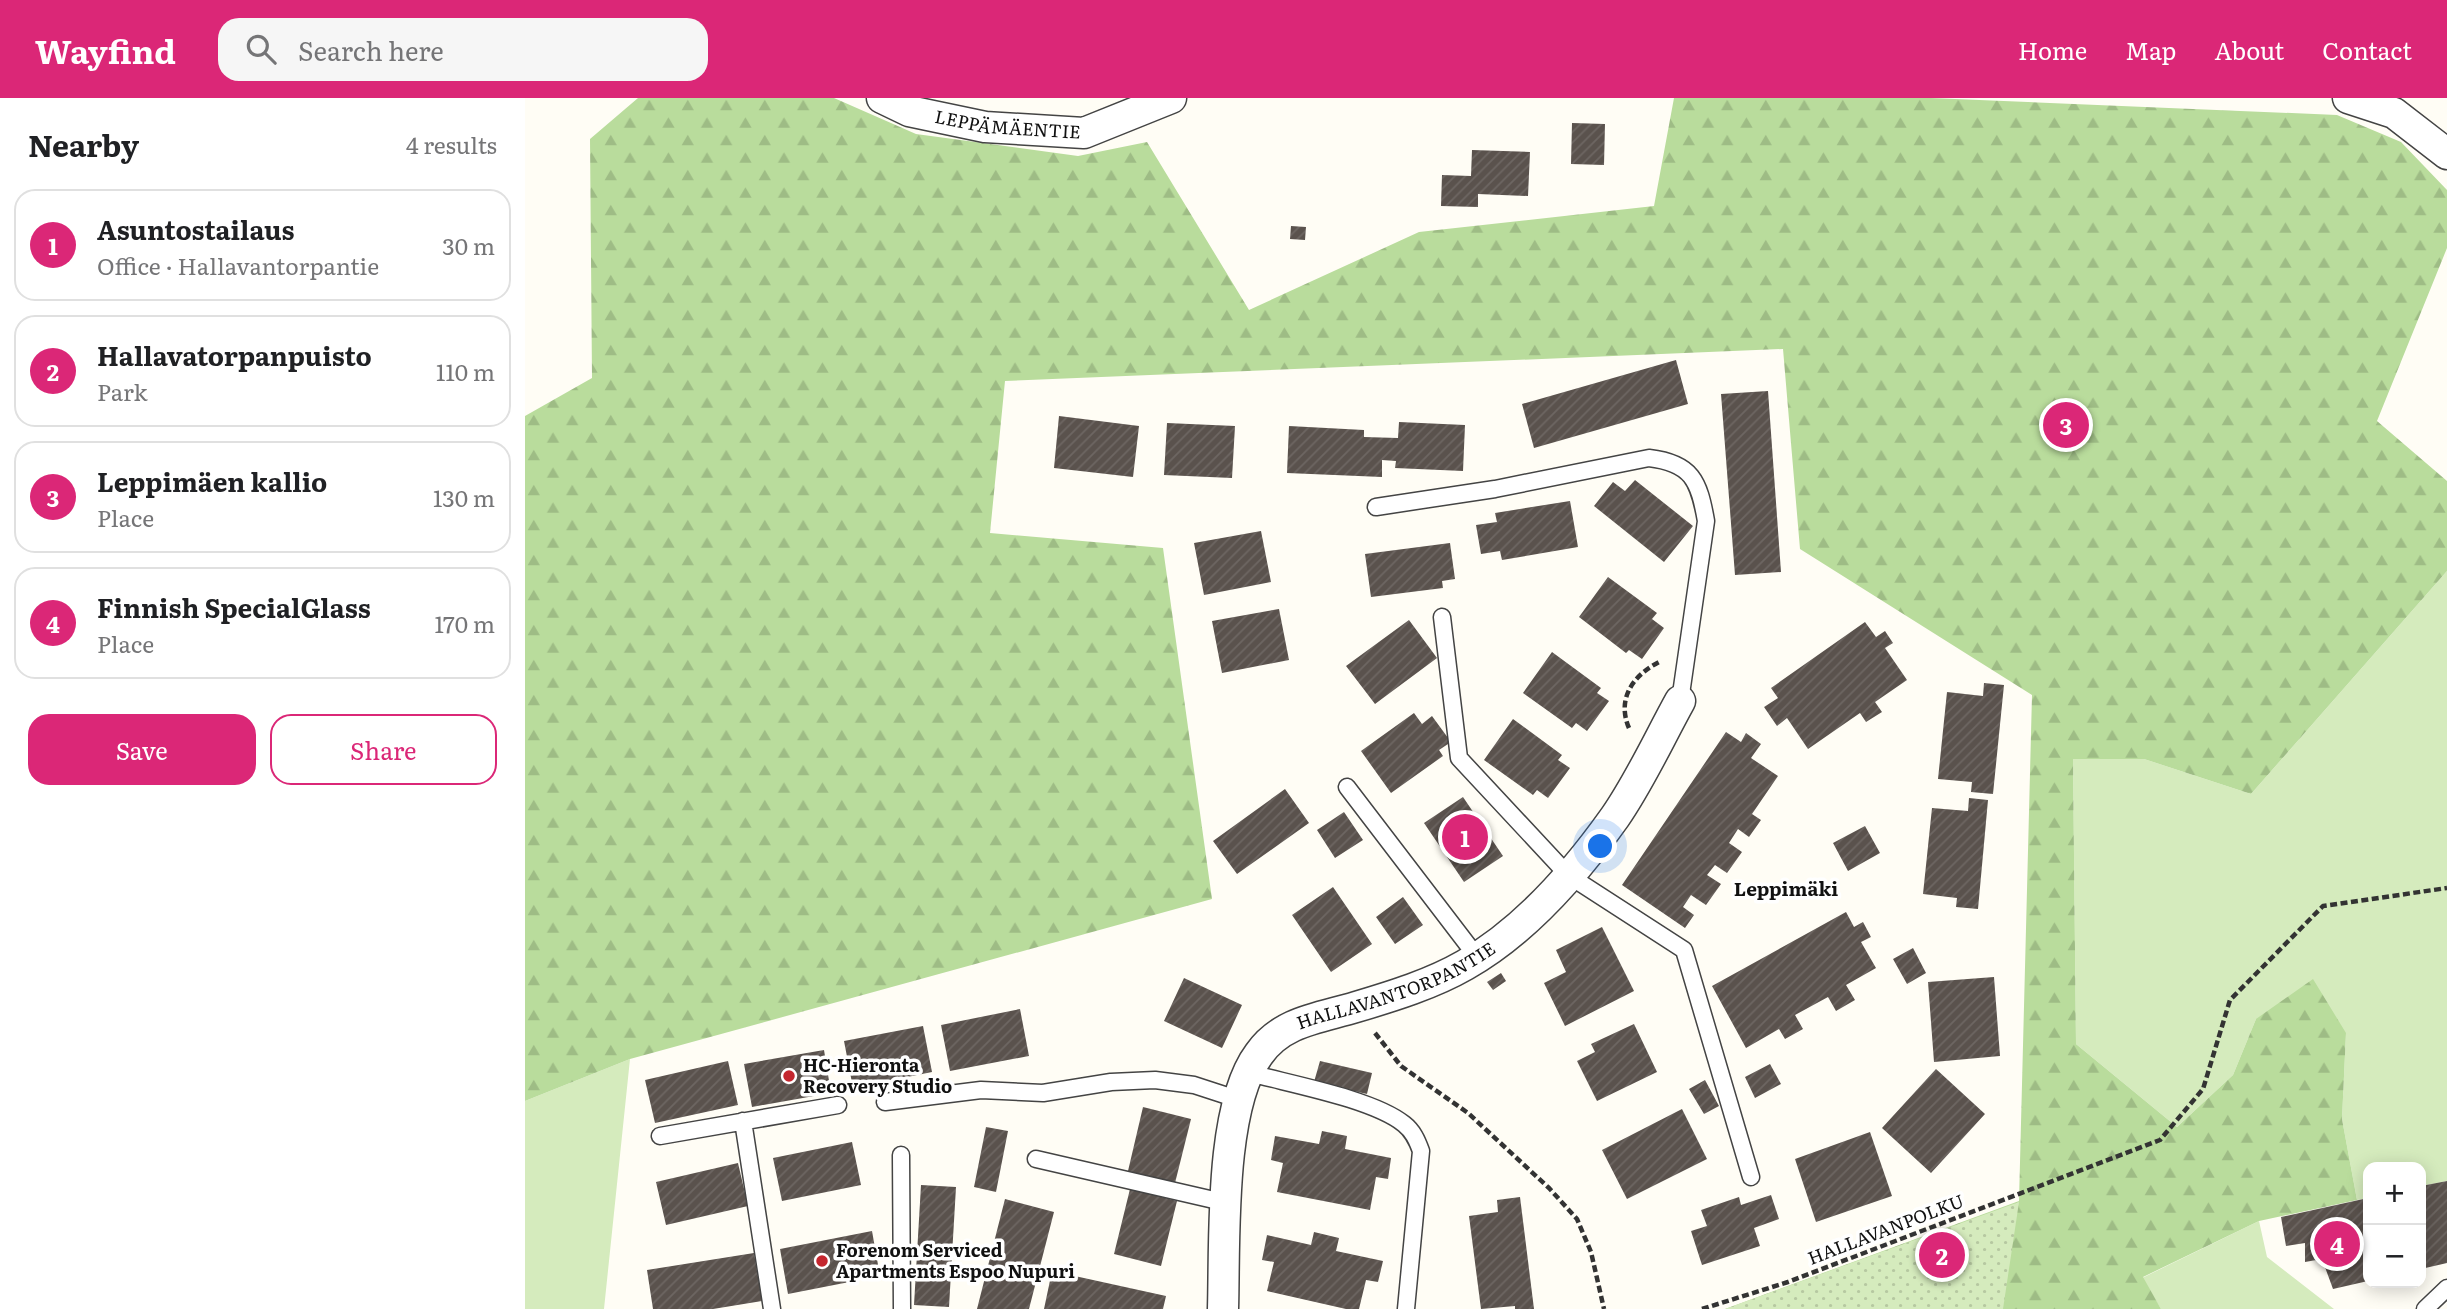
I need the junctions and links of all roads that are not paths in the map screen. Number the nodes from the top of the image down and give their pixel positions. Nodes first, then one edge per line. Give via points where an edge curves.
1 (881, 98) edge
2 (1171, 98) edge
3 (2348, 98) edge
4 (2447, 154) edge
5 (1376, 507) dead end
6 (1442, 617) dead end
7 (1680, 701) joint
8 (1347, 786) dead end
9 (1568, 875) junction
10 (1477, 957) junction
11 (1245, 1087) junction
12 (885, 1102) dead end
13 (838, 1105) dead end
14 (743, 1121) junction
15 (660, 1136) dead end
16 (901, 1155) dead end
17 (1036, 1159) dead end
18 (1751, 1177) dead end
19 (1227, 1203) junction
20 (2447, 1288) edge
21 (772, 1309) edge
22 (902, 1309) edge
23 (1223, 1309) edge
24 (1406, 1309) edge
25 (2425, 1309) edge

1 - 2 street, LEPPÄMÄENTIE via 909,111 985,127 1084,133
3 - 4 street via 2394,113
5 - 7 lane via 1649,458 1669,460 1688,471 1701,492 1706,520
6 - 9 lane via 1459,758
7 - 9 street, HALLAVANTORPANTIE via 1616,816
8 - 10 lane
9 - 10 street, HALLAVANTORPANTIE
9 - 18 lane via 1684,950
10 - 11 street, HALLAVANTORPANTIE via 1413,989 1301,1022 1276,1035 1257,1055
11 - 12 lane via 1155,1080 1043,1093 981,1090
11 - 19 street, HALLAVANTORPANTIE via 1229,1158
11 - 24 lane via 1378,1109 1415,1136 1421,1151
13 - 14 lane
14 - 15 lane
14 - 21 lane
16 - 22 lane
17 - 19 lane
19 - 23 street, HALLAVANTORPANTIE
20 - 25 lane

